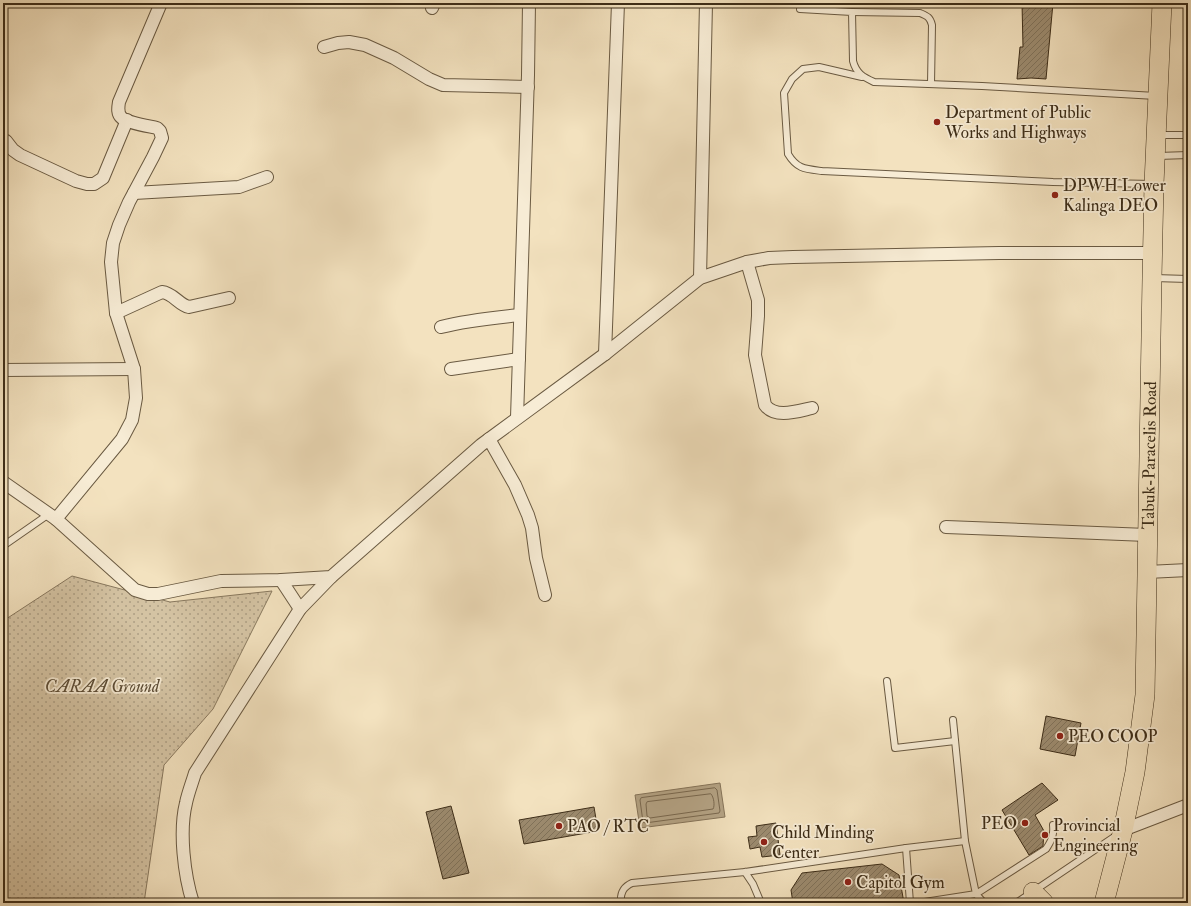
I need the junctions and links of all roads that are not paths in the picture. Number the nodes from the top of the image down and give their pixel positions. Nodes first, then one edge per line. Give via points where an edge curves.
1 (161, 3) edge
2 (529, 3) edge
3 (618, 3) edge
4 (706, 3) edge
5 (1162, 3) edge
6 (800, 9) dead end
7 (852, 12) junction
8 (324, 46) dead end
9 (862, 77) junction
10 (931, 84) junction
11 (528, 87) junction
12 (1158, 96) junction
13 (127, 120) junction
14 (1156, 135) junction
15 (1188, 135) edge
16 (6, 141) dead end
17 (1155, 156) junction
18 (1188, 156) edge
19 (267, 178) dead end
20 (1154, 184) junction
21 (134, 193) junction
22 (1152, 253) junction
23 (748, 262) junction
24 (700, 278) junction
25 (1152, 278) junction
26 (1188, 279) edge
27 (229, 298) dead end
28 (116, 313) junction
29 (520, 316) junction
30 (441, 326) dead end
31 (605, 354) junction
32 (519, 359) junction
33 (134, 369) junction
34 (451, 369) dead end
35 (3, 370) edge
36 (812, 408) dead end
37 (517, 418) junction
38 (489, 439) junction
39 (3, 482) edge
40 (53, 516) junction
41 (946, 527) dead end
42 (1147, 535) junction
43 (3, 546) edge
44 (1188, 570) edge
45 (1146, 572) junction
46 (331, 577) junction
47 (282, 580) junction
48 (545, 595) dead end
49 (300, 609) junction
50 (887, 681) dead end
51 (953, 720) dead end
52 (955, 741) junction
53 (1188, 805) edge
54 (1053, 825) dead end
55 (1123, 830) junction
56 (965, 841) junction
57 (906, 848) junction
58 (745, 872) junction
59 (976, 894) junction
60 (1038, 897) edge
61 (193, 903) edge
62 (621, 903) edge
63 (762, 903) edge
64 (910, 903) edge
65 (918, 903) edge
66 (984, 903) edge
67 (1016, 903) edge
68 (1104, 903) edge

1 - 13 street via 119,102 118,111 121,117
2 - 11 street
3 - 31 street
4 - 24 street
5 - 12 main road, Tabuk-Paracelis Road
6 - 7 lane
7 - 9 lane via 854,68
7 - 10 lane via 920,12 927,16 932,25
8 - 11 street via 349,42 365,46 394,58 443,85
9 - 10 lane via 874,82
9 - 20 lane via 819,67 803,69 792,79 784,93 788,154 792,162 804,169 822,172
10 - 12 lane
11 - 29 street
12 - 14 main road, Tabuk-Paracelis Road
13 - 16 street via 103,178 94,184 76,181 20,155
13 - 21 street via 157,128 162,138
14 - 15 lane
14 - 17 main road, Tabuk-Paracelis Road
17 - 18 lane
17 - 20 main road, Tabuk-Paracelis Road
19 - 21 street via 240,187
20 - 22 main road, Tabuk-Paracelis Road
21 - 28 street via 113,243 111,262
22 - 23 street via 793,257
22 - 25 main road, Tabuk-Paracelis Road
23 - 24 street
23 - 36 street via 758,300 755,355 765,405 769,410 779,413
24 - 31 street
25 - 26 lane
25 - 42 main road, Tabuk-Paracelis Road
27 - 28 street via 190,307 162,292
28 - 33 street
29 - 30 street via 481,318
29 - 32 street
31 - 37 street
32 - 34 street
32 - 37 street
33 - 35 street
33 - 40 street via 136,398 132,420 122,439
37 - 38 street
38 - 46 street
38 - 48 street via 515,485 528,515
39 - 40 street
40 - 43 lane
40 - 47 street via 135,590 148,594 221,581
41 - 42 street
42 - 45 main road, Tabuk-Paracelis Road
44 - 45 street
45 - 55 main road, Tabuk-Paracelis Road via 1145,695 1135,772
46 - 47 street
46 - 49 street
47 - 49 street
49 - 61 street via 195,773 185,803 182,837
50 - 52 lane via 895,748
51 - 52 lane
52 - 56 lane
53 - 55 street
54 - 59 lane via 1052,841 1046,848
55 - 60 lane
55 - 68 main road, Tabuk-Paracelis Road
56 - 57 lane
56 - 59 lane
57 - 58 lane
57 - 64 lane
58 - 62 lane via 632,883 625,886 622,891
58 - 63 lane
59 - 65 lane
59 - 66 lane
60 - 67 lane

